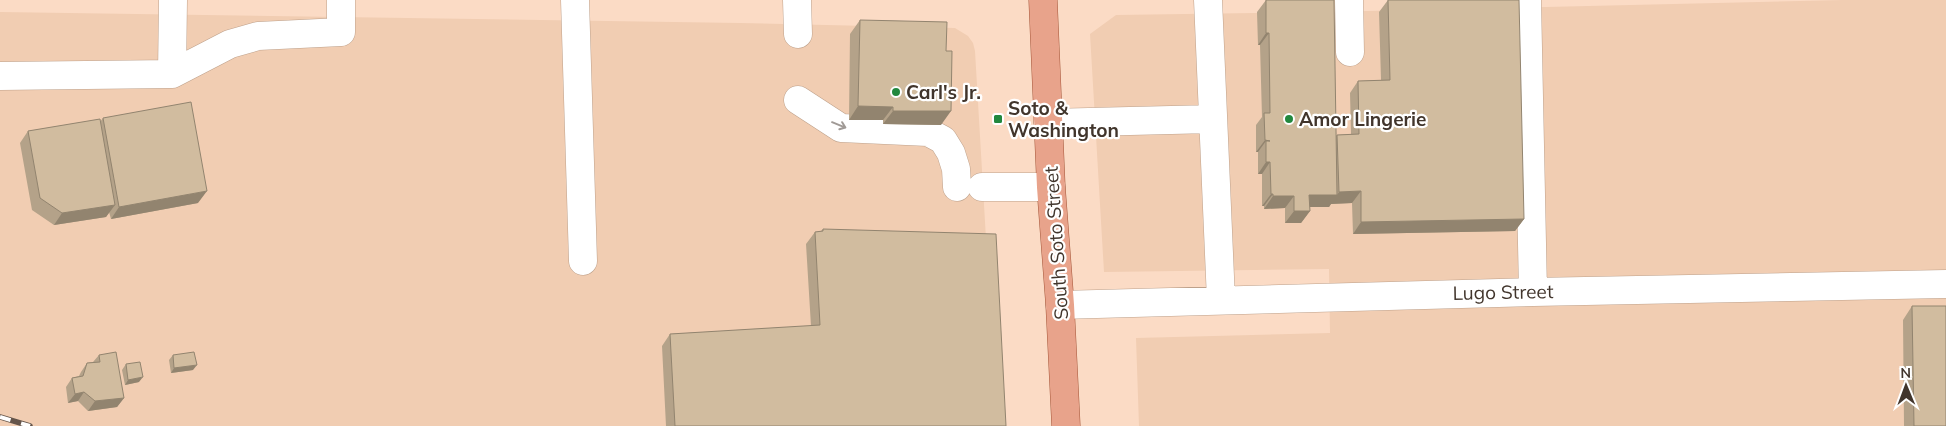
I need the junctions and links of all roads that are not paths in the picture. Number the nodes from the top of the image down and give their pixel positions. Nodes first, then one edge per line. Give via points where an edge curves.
1 (173, 0) edge
2 (341, 0) edge
3 (575, 0) edge
4 (797, 0) edge
5 (1043, 0) edge
6 (1208, 0) edge
7 (1349, 0) edge
8 (1527, 0) edge
9 (798, 34) dead end
10 (1350, 52) dead end
11 (172, 74) junction
12 (0, 76) edge
13 (798, 100) dead end
14 (1212, 119) junction
15 (1048, 123) junction
16 (1051, 187) junction
17 (583, 261) dead end
18 (1946, 284) edge
19 (1532, 292) junction
20 (1221, 300) junction
21 (1060, 305) junction
22 (1066, 426) edge

1 - 11 street
2 - 11 street via 341,32 258,36 230,44
3 - 17 street
4 - 9 street
5 - 15 main road, South Soto Street
6 - 14 street
7 - 10 street
8 - 19 street
11 - 12 street
13 -> 16 street via 841,128 928,132 936,136 943,140 956,169 970,187
14 - 15 street
14 - 20 street
15 - 16 main road, South Soto Street
16 - 21 main road, South Soto Street
18 - 19 street, Lugo Street
19 - 20 street, Lugo Street
20 - 21 street, Lugo Street
21 - 22 main road, South Soto Street

